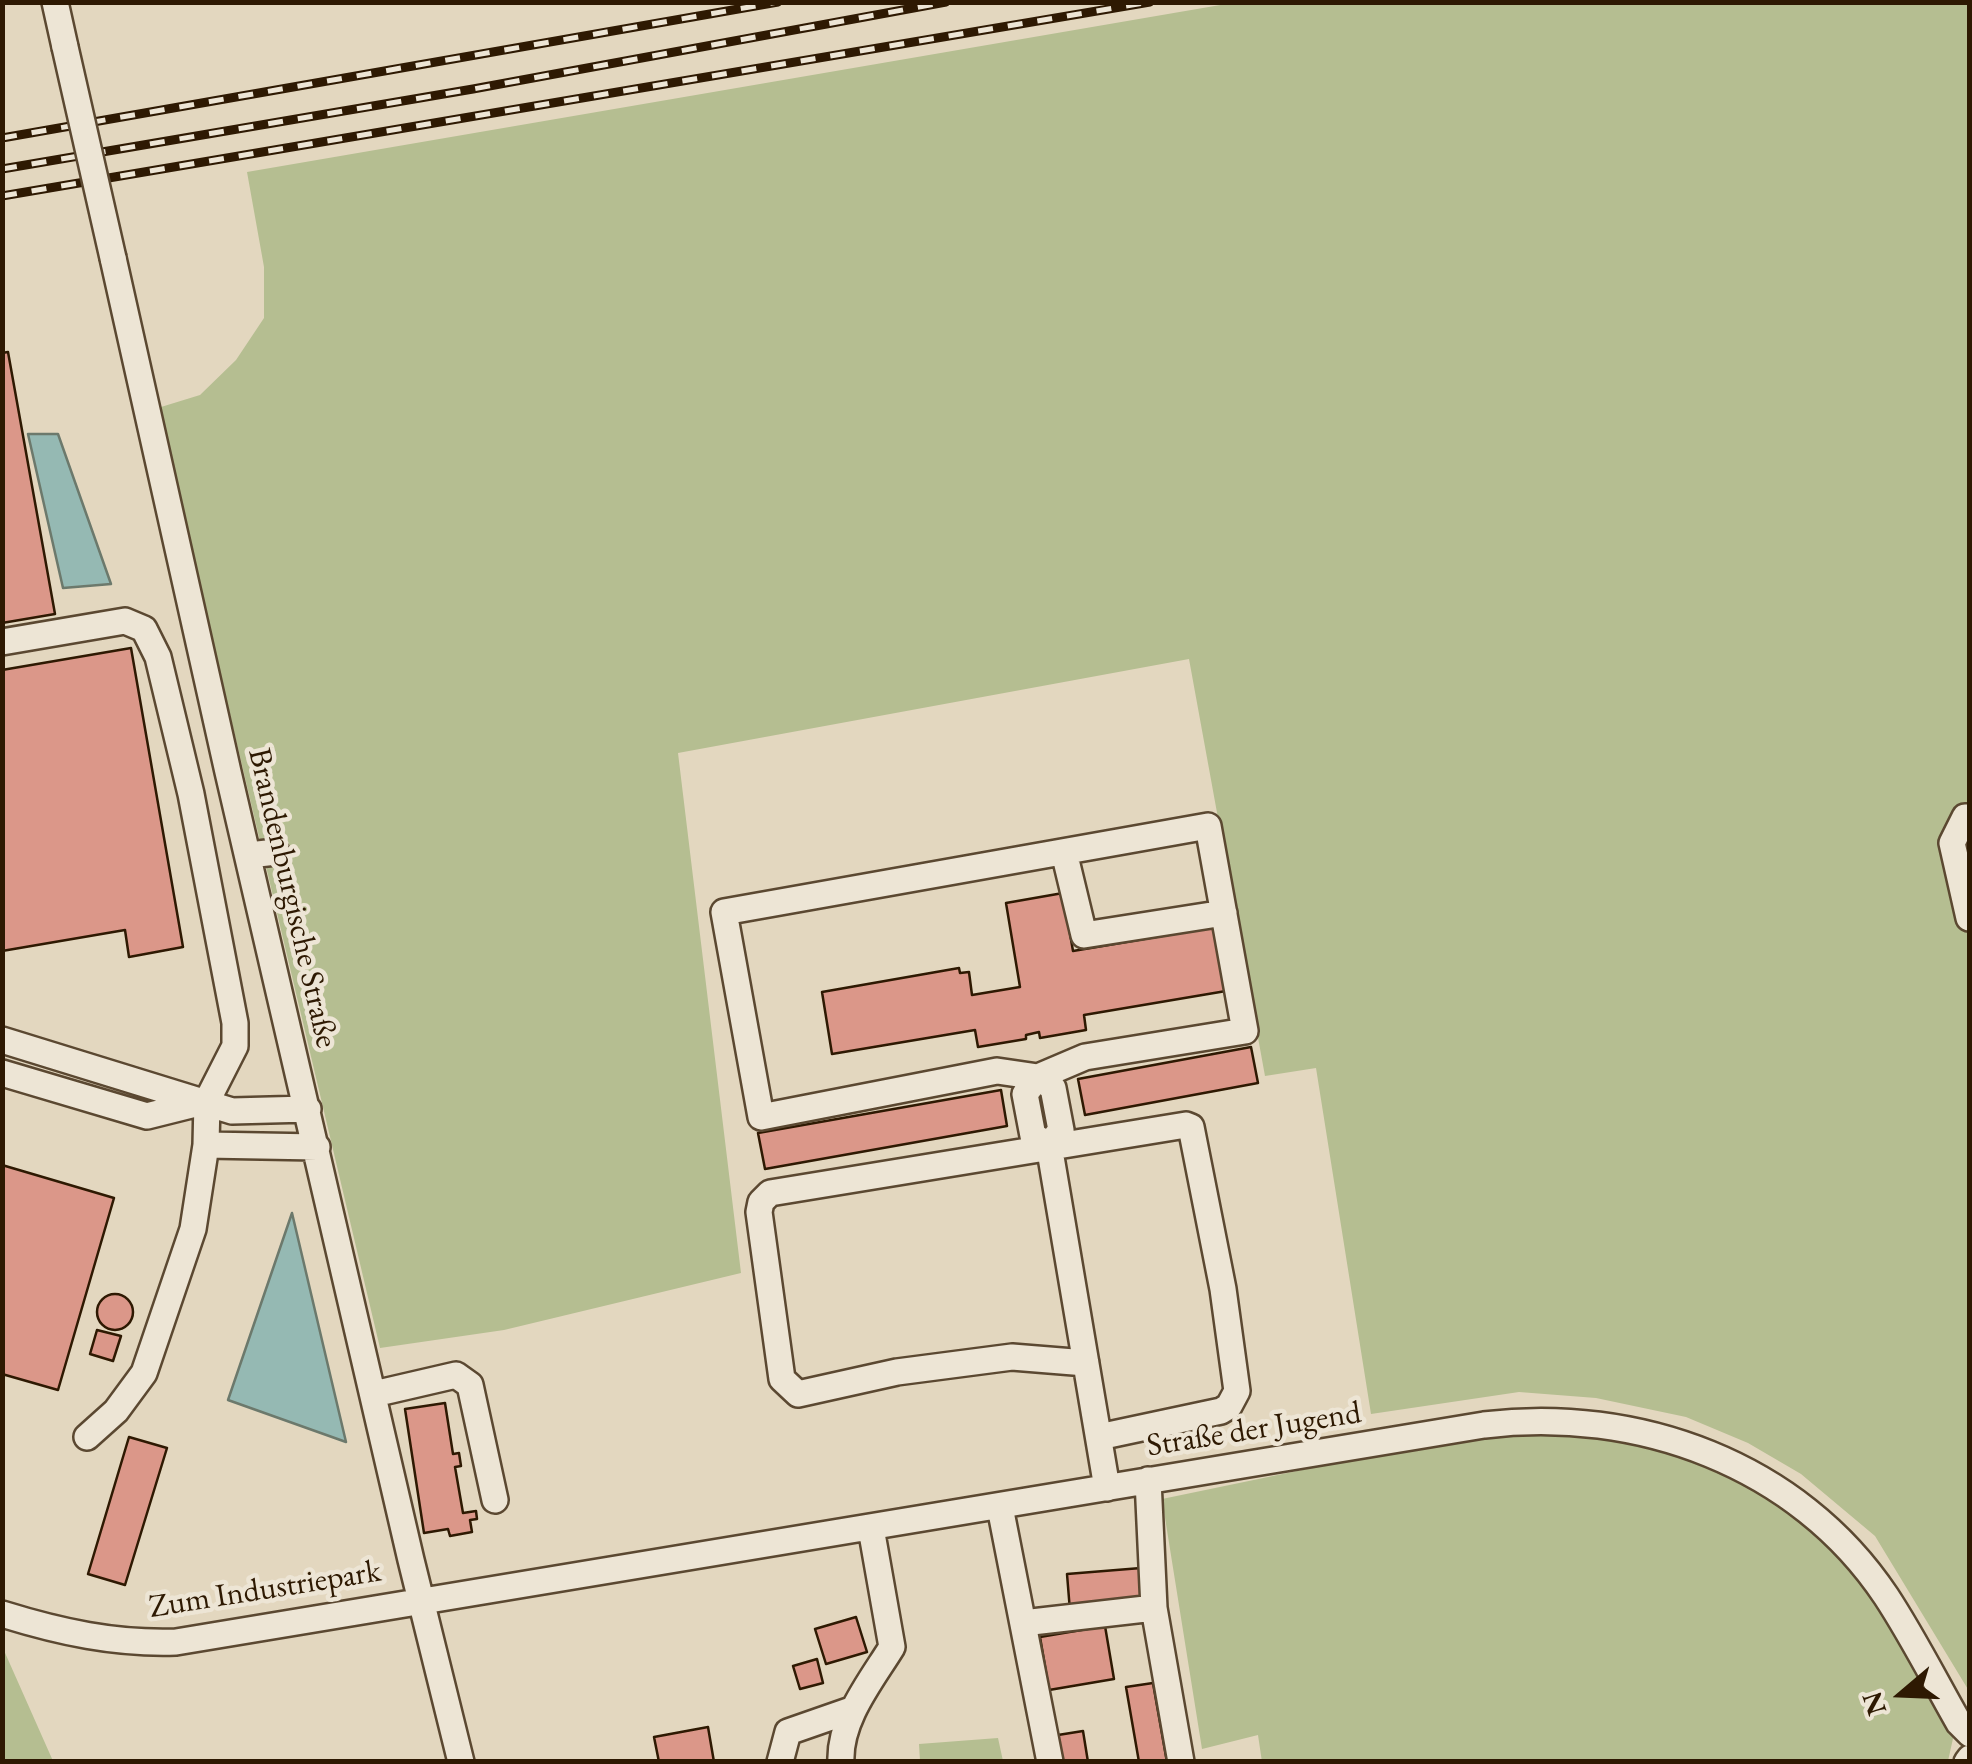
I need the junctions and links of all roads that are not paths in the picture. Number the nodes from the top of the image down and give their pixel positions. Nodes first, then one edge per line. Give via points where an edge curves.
1 (54, 2) edge
2 (2, 642) edge
3 (1970, 816) edge
4 (276, 852) dead end
5 (1064, 852) junction
6 (250, 855) junction
7 (1224, 914) junction
8 (1969, 918) edge
9 (2, 1040) edge
10 (2, 1073) edge
11 (1038, 1077) junction
12 (207, 1101) junction
13 (308, 1109) junction
14 (206, 1145) junction
15 (1048, 1145) junction
16 (317, 1147) junction
17 (1086, 1363) junction
18 (374, 1394) junction
19 (87, 1437) dead end
20 (1098, 1437) junction
21 (1148, 1480) junction
22 (1108, 1488) junction
23 (494, 1500) dead end
24 (1000, 1507) junction
25 (871, 1528) junction
26 (420, 1600) junction
27 (1154, 1608) junction
28 (2, 1614) edge
29 (1022, 1623) junction
30 (854, 1709) junction
31 (1970, 1734) edge
32 (461, 1762) edge
33 (780, 1762) edge
34 (841, 1762) edge
35 (1050, 1762) edge
36 (1181, 1762) edge

1 - 6 street, Brandenburgische Straße, bridge
2 - 12 street via 126,621 144,629 158,657 235,1023 236,1046
3 - 8 street via 1952,843
4 - 6 street
5 - 7 street via 1084,935
5 - 7 street via 1208,826
5 - 11 street via 724,912 761,1117 997,1071
6 - 13 street, Brandenburgische Straße
7 - 11 street via 1245,1031 1086,1057
9 - 12 street
10 - 12 street via 147,1116
11 - 15 street via 1053,1088 1061,1130
12 - 13 street via 232,1110
12 - 14 street
13 - 16 street, Brandenburgische Straße
14 - 16 street
14 - 19 street via 193,1229 144,1373
15 - 17 street
15 - 17 street via 770,1193 759,1212 782,1379 798,1394 1012,1357
15 - 20 street via 1191,1127 1223,1289 1238,1380 1229,1406
16 - 18 street, Brandenburgische Straße
17 - 20 street
18 - 23 street via 456,1375 470,1385
18 - 26 street, Brandenburgische Straße
20 - 22 street
21 - 22 street, Straße der Jugend
21 - 27 street
21 - 31 street, Straße der Jugend via 1516,1421 1600,1423 1676,1440 1764,1481 1830,1533 1885,1596
22 - 24 street, Straße der Jugend
24 - 25 street, Straße der Jugend
24 - 29 street
25 - 26 street, Straße der Jugend
25 - 30 street via 892,1647
26 - 28 street, Zum Industriepark via 154,1643 90,1638
26 - 32 street, Brandenburgische Straße
27 - 29 street
27 - 36 street
29 - 35 street
30 - 33 street via 788,1732
30 - 34 street via 840,1744

